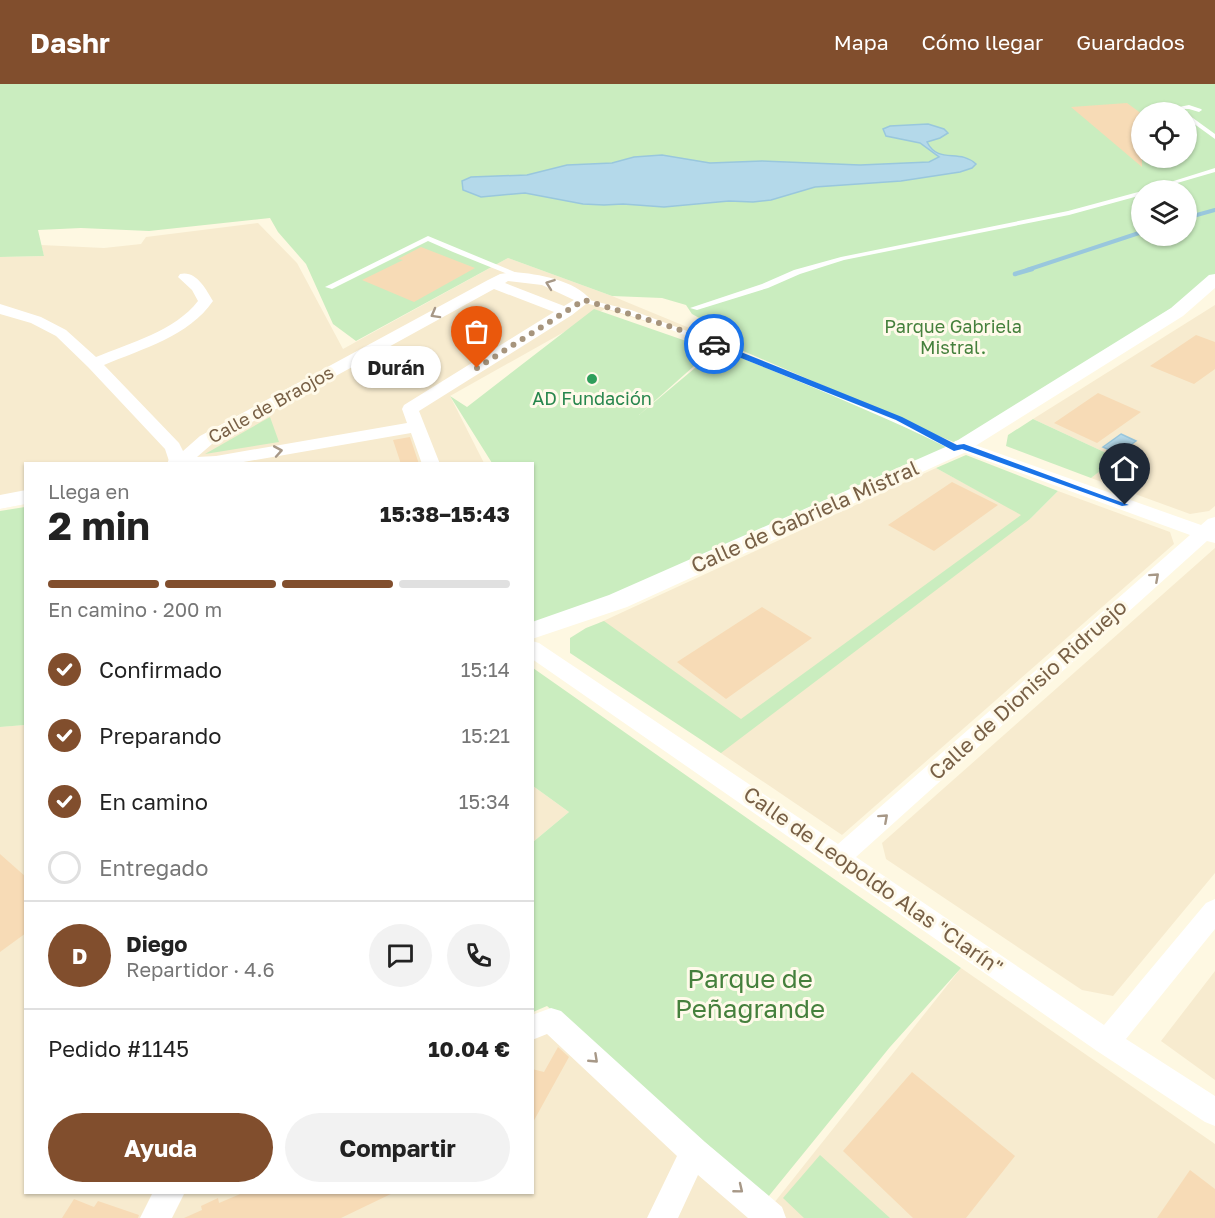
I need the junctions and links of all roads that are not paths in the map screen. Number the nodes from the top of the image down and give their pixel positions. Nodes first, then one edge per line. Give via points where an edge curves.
1 (1197, 123) edge
2 (1215, 137) edge
3 (1215, 170) edge
4 (1182, 180) edge
5 (1131, 196) edge
6 (518, 275) junction
7 (184, 277) dead end
8 (1215, 279) edge
9 (493, 283) junction
10 (329, 286) dead end
11 (584, 300) junction
12 (694, 308) dead end
13 (0, 309) edge
14 (567, 312) junction
15 (94, 364) junction
16 (416, 427) junction
17 (959, 447) junction
18 (178, 462) edge
19 (179, 462) edge
20 (216, 462) edge
21 (430, 462) edge
22 (24, 497) edge
23 (0, 501) edge
24 (1211, 531) edge
25 (534, 630) edge
26 (534, 649) edge
27 (840, 857) junction
28 (1215, 910) edge
29 (542, 1024) edge
30 (1107, 1042) junction
31 (1215, 1112) edge
32 (694, 1152) junction
33 (169, 1194) edge
34 (155, 1218) edge
35 (662, 1218) edge
36 (771, 1218) edge

1 - 2 lane
3 - 4 lane
5 - 12 lane via 1069,213 843,258
6 - 9 street, Calle de Braojos
6 - 10 lane via 428,238
11 -> 6 street
7 - 15 street via 198,287 206,301 201,310 188,322
8 - 17 street, Calle de Gabriela Mistral via 1177,312
9 - 14 street
9 -> 19 street, Calle de Braojos via 206,440
11 - 14 street
11 - 17 lane via 675,328
13 - 15 street via 61,333
14 - 16 street via 410,409
15 - 18 street via 173,447
20 -> 16 street
16 - 21 street
17 - 24 street
17 - 25 street, Calle de Gabriela Mistral via 618,601
22 - 23 street
27 -> 24 street, Calle de Dionisio Ridruejo
26 - 27 street, Calle de Leopoldo Alas "Clarín"
27 - 30 street, Calle de Leopoldo Alas "Clarín"
28 - 30 street
29 -> 32 street
30 - 31 street, Calle de Leopoldo Alas "Clarín"
32 - 35 street
32 -> 36 street
33 - 34 street

